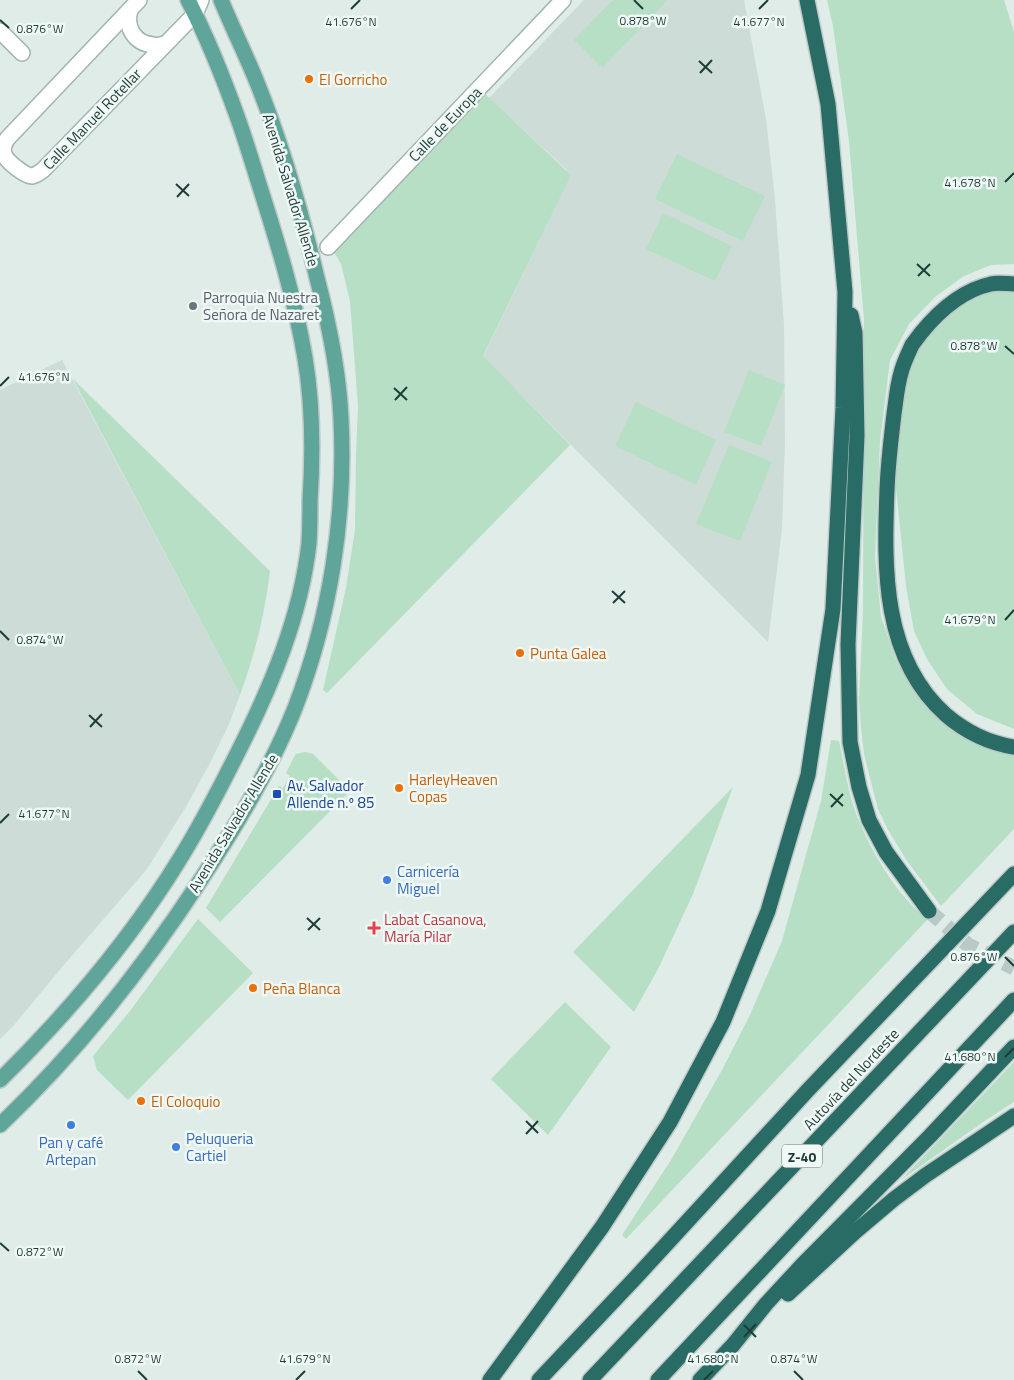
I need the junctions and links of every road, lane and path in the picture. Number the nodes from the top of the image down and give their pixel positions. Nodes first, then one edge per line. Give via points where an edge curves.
1 (221, 0) edge
2 (563, 0) edge
3 (807, 0) edge
4 (134, 5) edge
5 (195, 5) edge
6 (0, 31) edge
7 (164, 44) junction
8 (22, 54) dead end
9 (328, 247) dead end
10 (1014, 284) edge
11 (845, 292) junction
12 (1014, 747) edge
13 (1014, 874) edge
14 (929, 911) tunnel mouth
15 (1014, 932) edge
16 (1014, 1000) edge
17 (1014, 1046) edge
18 (0, 1080) edge
19 (1014, 1116) edge
20 (1014, 1123) edge
21 (0, 1125) edge
22 (968, 1146) junction
23 (733, 1344) junction
24 (490, 1380) edge
25 (538, 1380) edge
26 (590, 1380) edge
27 (658, 1380) edge
28 (700, 1380) edge

1 - 21 main road, Avenida Salvador Allende via 256,80 283,156 327,316 338,379 342,463 337,542 329,591 294,709 276,750 224,844 158,943 108,1007
2 - 9 street, Calle de Europa
3 - 11 highway via 828,104
4 - 7 street, Calle Manuel Rotellar via 128,18 138,40 154,46
4 - 7 street, Calle Manuel Rotellar via 7,139 3,153 6,158 24,174 31,176 43,170
5 - 7 street, Calle Manuel Rotellar
5 - 18 main road, Avenida Salvador Allende via 237,115 290,287 309,396 312,467 309,544 298,599 276,670 247,734 180,858 131,931 86,989
6 - 8 street
10 - 12 highway via 993,283 971,291 947,306 913,343 900,374 888,455 886,539 887,585 893,622 915,679 933,704 958,726 980,738
11 - 14 highway via 855,332 857,436 848,644 850,742 869,820 886,852
11 - 24 highway via 833,609 808,775 768,912 724,1022 670,1122 602,1227
13 - 25 highway
15 - 26 highway, Autovía del Nordeste / Z-40
16 - 27 highway
17 - 23 highway via 803,1264
19 - 22 highway
20 - 22 highway
22 - 23 highway via 855,1232
23 - 28 highway

